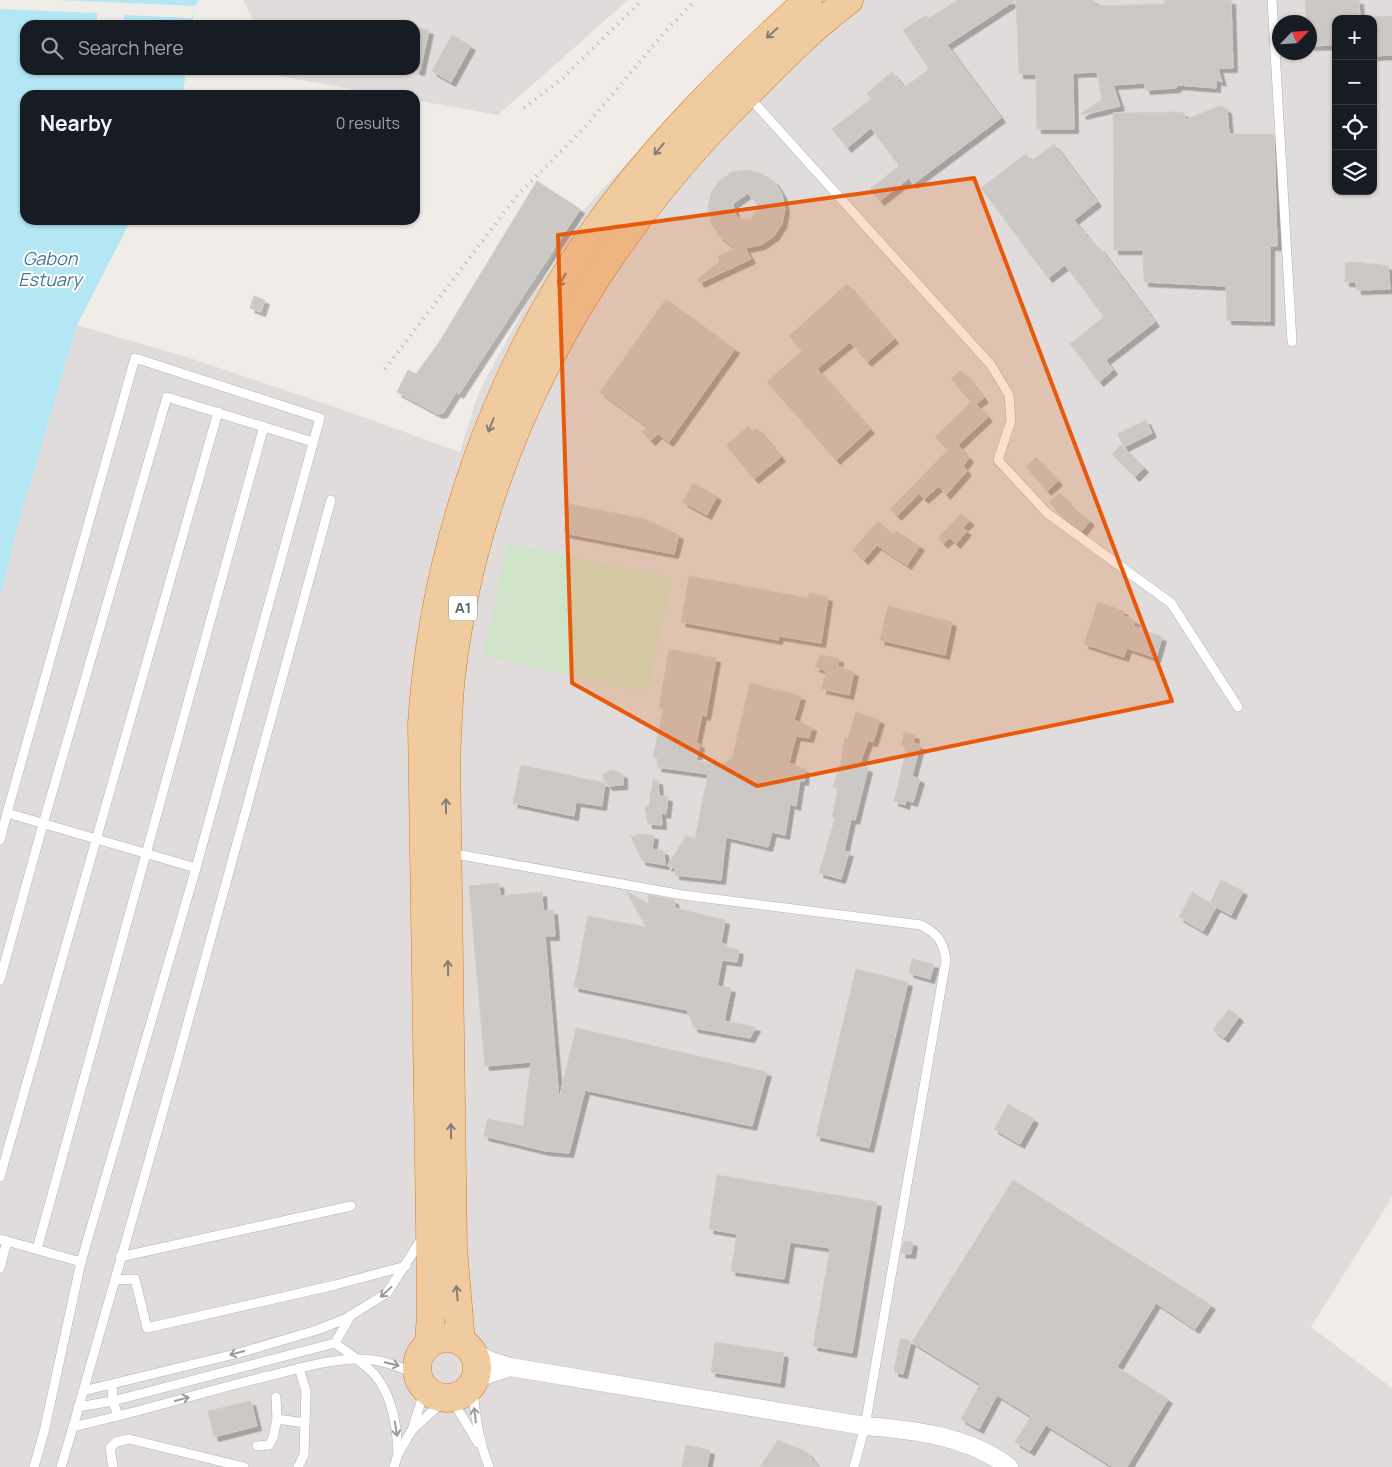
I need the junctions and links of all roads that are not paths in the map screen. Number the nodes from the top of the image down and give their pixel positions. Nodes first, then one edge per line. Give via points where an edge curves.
1 (808, 0) edge
2 (849, 0) edge
3 (1272, 0) edge
4 (736, 86) junction
5 (1292, 342) dead end
6 (218, 412) junction
7 (264, 426) junction
8 (313, 442) junction
9 (331, 500) dead end
10 (1238, 707) dead end
11 (7, 814) junction
12 (43, 824) junction
13 (0, 840) edge
14 (96, 840) junction
15 (434, 851) junction
16 (145, 854) junction
17 (196, 868) junction
18 (0, 980) edge
19 (0, 1177) edge
20 (351, 1206) dead end
21 (430, 1221) junction
22 (4, 1240) edge
23 (37, 1250) junction
24 (120, 1257) junction
25 (81, 1262) junction
26 (406, 1266) junction
27 (0, 1268) edge
28 (115, 1280) junction
29 (352, 1315) junction
30 (335, 1343) junction
31 (428, 1344) junction
32 (466, 1346) junction
33 (355, 1359) junction
34 (510, 1367) junction
35 (298, 1368) junction
36 (112, 1385) junction
37 (448, 1387) junction
38 (83, 1391) junction
39 (276, 1398) dead end
40 (113, 1401) junction
41 (78, 1408) junction
42 (118, 1416) junction
43 (277, 1419) junction
44 (304, 1423) junction
45 (865, 1426) junction
46 (73, 1427) junction
47 (412, 1430) junction
48 (257, 1446) dead end
49 (481, 1448) junction
50 (398, 1454) junction
51 (34, 1467) edge
52 (61, 1467) edge
53 (113, 1467) edge
54 (244, 1467) edge
55 (298, 1467) edge
56 (394, 1467) edge
57 (489, 1467) edge
58 (854, 1467) edge
59 (1009, 1467) edge

1 -> 4 highway, A1
2 - 4 highway, A1
3 - 5 lane
4 - 10 lane via 991,365 1009,395 1012,421 998,460 1047,513 1170,603
4 - 15 highway, A1 via 663,144 594,232 567,272 508,381 454,532 432,630 422,724
6 - 7 lane
6 - 12 lane via 166,397
6 - 14 lane
7 - 8 lane
7 - 16 lane
8 - 11 lane via 320,418 135,358
8 - 17 lane
9 - 24 lane via 175,1069
11 - 12 lane
11 - 13 lane
12 - 14 lane
12 - 18 lane
14 - 16 lane
14 - 19 lane
15 - 21 highway, A1
32 -> 15 highway, A1 via 453,1248
15 - 45 lane via 683,895 922,925 936,934 943,944 946,960
16 - 17 lane
16 - 23 lane
17 - 25 lane
20 - 24 lane
21 - 26 lane
21 - 31 highway, A1 via 431,1314
22 - 23 lane
22 - 27 lane
23 - 25 lane
24 - 28 lane
25 - 51 lane
26 - 28 lane via 147,1328 135,1279
26 -> 29 lane via 387,1292
28 - 38 lane
29 - 30 lane
29 -> 36 lane via 317,1330
30 - 33 lane
30 - 40 lane
31 - 32 highway via 444,1338
31 - 37 highway via 417,1363
32 - 34 street via 491,1361
32 - 37 highway via 476,1364
33 - 35 lane
33 -> 37 lane via 398,1365
33 -> 50 lane via 374,1375 384,1389 397,1429
34 - 37 street
34 - 45 street
42 -> 35 lane
35 - 44 lane via 306,1391
36 - 38 lane
36 - 40 lane
37 - 47 lane
37 - 47 lane
37 - 49 lane
49 -> 37 lane via 476,1424
38 - 41 lane
39 - 43 lane
40 - 41 lane
40 - 42 lane
41 - 46 lane
42 - 46 lane
43 - 44 lane
43 - 48 lane via 269,1445
44 - 55 lane via 304,1455
45 - 58 lane
45 - 59 street via 930,1433 957,1441
46 - 52 lane
47 - 50 lane
49 - 57 lane
50 - 56 lane
53 - 54 lane via 110,1448 116,1442 129,1439

